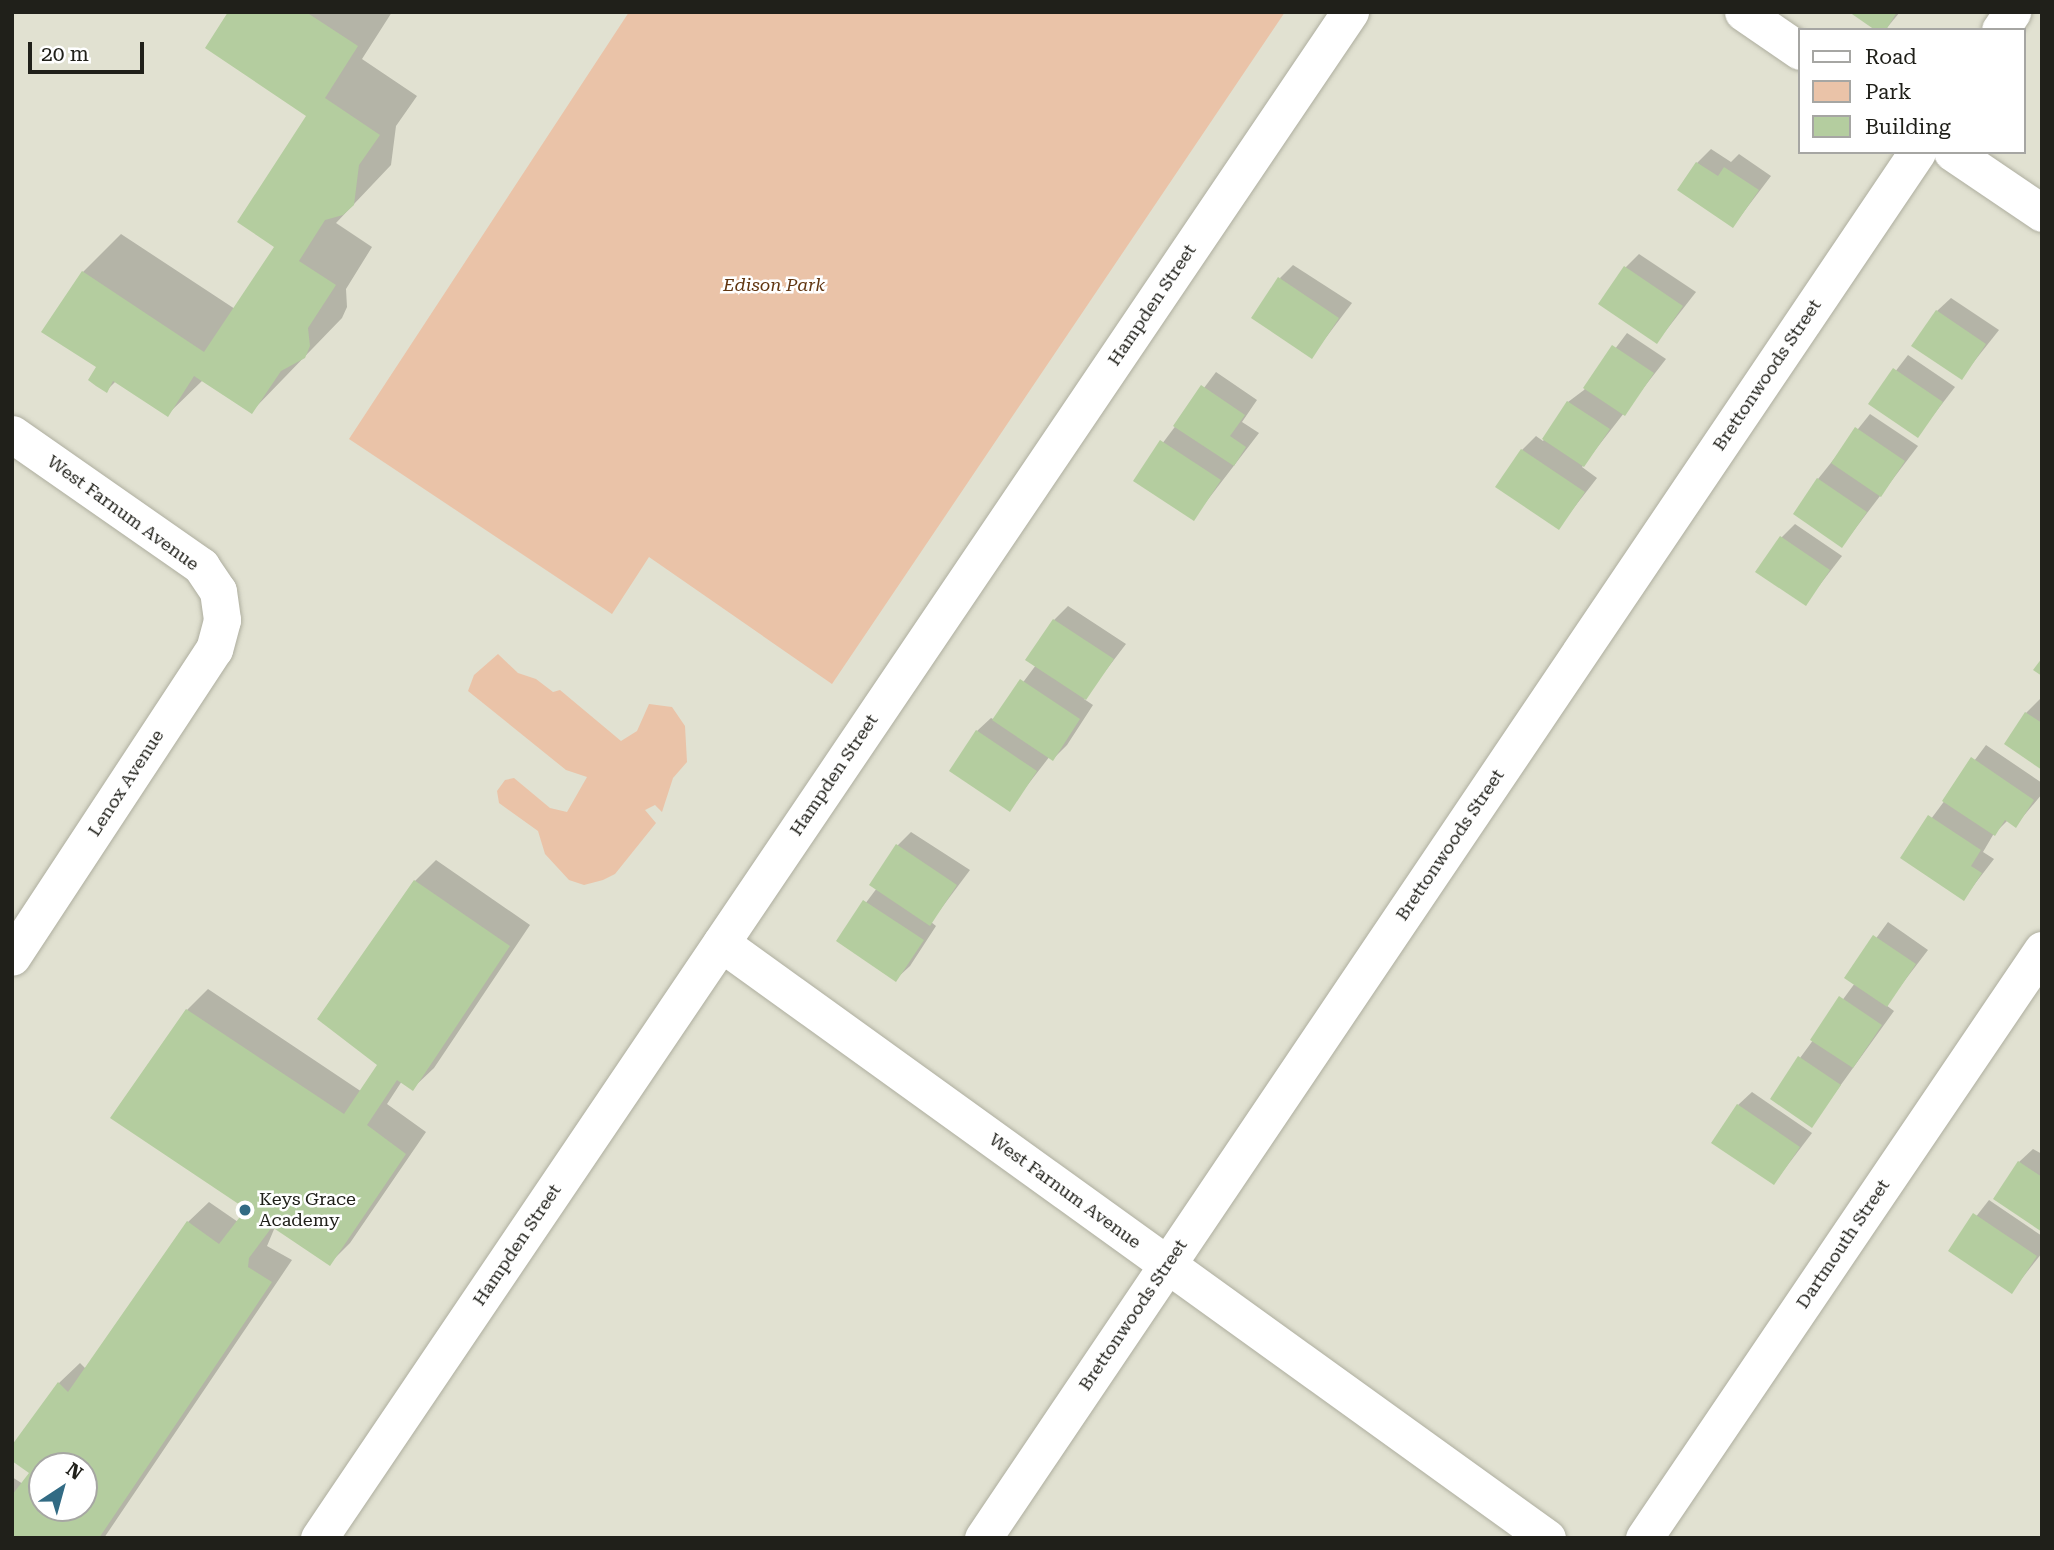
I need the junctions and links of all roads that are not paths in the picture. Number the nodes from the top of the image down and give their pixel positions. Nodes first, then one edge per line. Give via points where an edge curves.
1 (1350, 12) edge
2 (1744, 12) edge
3 (2012, 12) edge
4 (2001, 28) edge
5 (1798, 50) edge
6 (1916, 154) edge
7 (1955, 154) edge
8 (2042, 213) edge
9 (12, 433) edge
10 (220, 603) joint
11 (721, 943) junction
12 (2042, 950) edge
13 (12, 957) edge
14 (1167, 1265) junction
15 (319, 1538) edge
16 (983, 1538) edge
17 (1547, 1538) edge
18 (1644, 1538) edge

1 - 11 street, Hampden Street
2 - 5 street
3 - 4 street
6 - 14 street, Brettonwoods Street
7 - 8 street
9 - 10 street, West Farnum Avenue via 201,566
10 - 13 street, Lenox Avenue via 221,629 214,649
11 - 14 street, West Farnum Avenue
11 - 15 street, Hampden Street
12 - 18 street, Dartmouth Street
14 - 16 street, Brettonwoods Street
14 - 17 street, West Farnum Avenue

